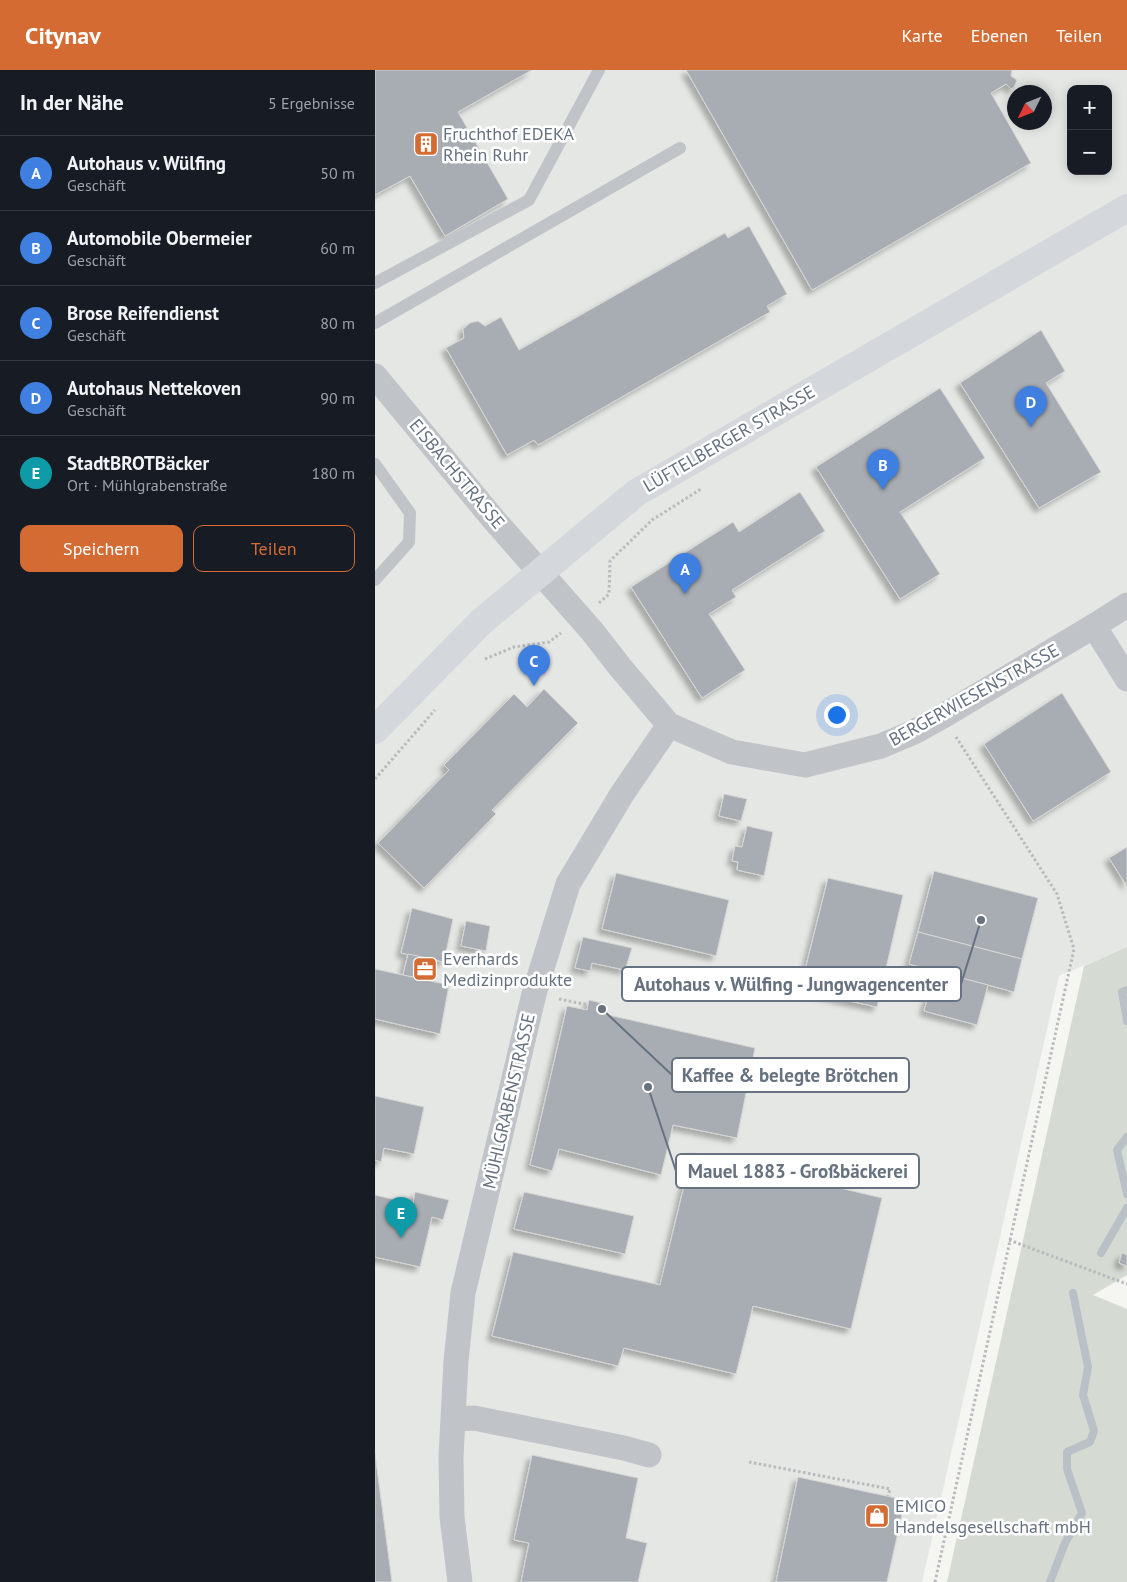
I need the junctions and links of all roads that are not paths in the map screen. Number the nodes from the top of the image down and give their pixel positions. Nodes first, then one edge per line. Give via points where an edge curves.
1 (599, 70) edge
2 (680, 148) dead end
3 (1127, 208) edge
4 (375, 283) edge
5 (375, 323) edge
6 (375, 376) edge
7 (375, 464) edge
8 (540, 571) junction
9 (375, 580) edge
10 (1127, 605) edge
11 (1094, 626) junction
12 (1127, 679) edge
13 (669, 725) junction
14 (375, 730) edge
15 (453, 1419) junction
16 (649, 1454) dead end
17 (460, 1582) edge

1 - 4 lane via 529,200
2 - 5 lane
3 - 8 main road, LÜFTELBERGER STRASSE via 635,493
6 - 8 street, EISBACHSTRASSE
7 - 9 lane via 409,513 409,542
8 - 13 street, BERGERWIESENSTRASSE
8 - 14 main road, LÜFTELBERGER STRASSE via 481,622
10 - 11 street, BERGERWIESENSTRASSE
11 - 12 street
11 - 13 street, BERGERWIESENSTRASSE via 914,732 881,746 805,765 732,752
13 - 15 street, MÜHLGRABENSTRASSE via 622,794 568,884 534,994 463,1292
15 - 16 street via 474,1418
15 - 17 street, MÜHLGRABENSTRASSE via 452,1517

